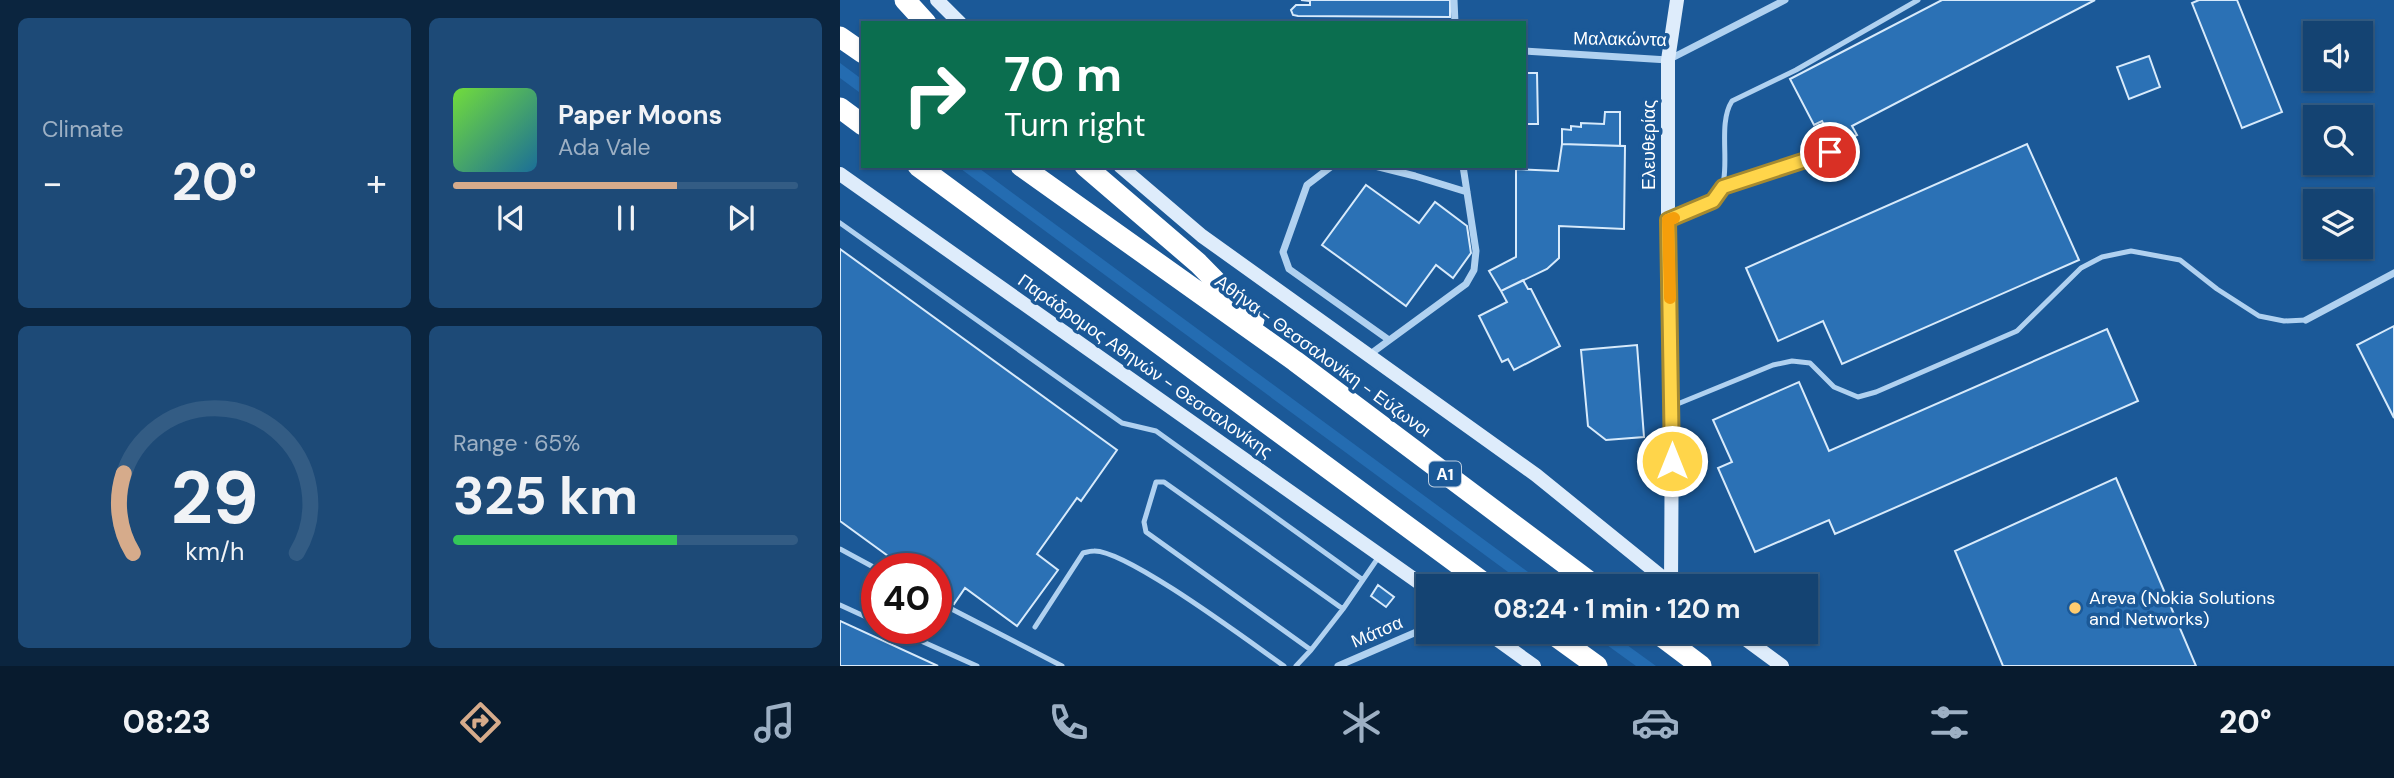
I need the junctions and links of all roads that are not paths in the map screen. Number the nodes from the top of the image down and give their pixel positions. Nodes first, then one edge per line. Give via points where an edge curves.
1 (905, 0) edge
2 (937, 0) edge
3 (1454, 0) edge
4 (1677, 0) edge
5 (1785, 0) edge
6 (1918, 0) edge
7 (924, 21) edge
8 (958, 21) edge
9 (1455, 21) edge
10 (840, 37) edge
11 (1526, 51) edge
12 (861, 53) edge
13 (1668, 60) junction
14 (840, 108) edge
15 (861, 124) edge
16 (1830, 152) dead end
17 (921, 168) edge
18 (1024, 168) edge
19 (1087, 168) edge
20 (1122, 168) edge
21 (1329, 168) edge
22 (1383, 168) edge
23 (1463, 168) edge
24 (840, 174) edge
25 (1723, 187) junction
26 (1467, 192) junction
27 (1668, 220) junction
28 (840, 223) edge
29 (2394, 273) edge
30 (2306, 320) joint
31 (1389, 340) junction
32 (1368, 355) junction
33 (1295, 361) junction
34 (1672, 407) junction
35 (840, 549) edge
36 (1380, 555) junction
37 (861, 560) edge
38 (1472, 574) edge
39 (1579, 574) edge
40 (1657, 574) edge
41 (1672, 574) edge
42 (1363, 580) junction
43 (1416, 580) edge
44 (840, 605) edge
45 (952, 609) edge
46 (1343, 609) junction
47 (861, 615) edge
48 (1035, 627) dead end
49 (1416, 633) edge
50 (928, 644) edge
51 (1504, 644) edge
52 (1567, 644) edge
53 (1672, 644) edge
54 (1752, 644) edge
55 (1311, 650) junction
56 (977, 666) edge
57 (1062, 666) edge
58 (1284, 666) edge
59 (1296, 666) edge
60 (1338, 666) edge
61 (1534, 666) edge
62 (1597, 666) edge
63 (1701, 666) edge
64 (1782, 666) edge

1 - 7 highway
2 - 8 main road
3 - 9 street
4 - 13 main road, Ελευθερίας
5 - 13 street, Μαλακώντα
6 - 25 lane via 1732,102 1724,120
10 - 12 highway
11 - 13 street, Μαλακώντα
13 - 27 main road, Ελευθερίας
14 - 15 highway
16 - 25 lane
17 - 38 highway
18 - 33 highway, Αθήνα - Θεσσαλονίκη - Εύζωνοι / Α1
19 - 33 highway via 1198,263
20 - 32 main road via 1202,236
21 - 31 street via 1307,184 1283,252 1289,269
22 - 26 street
23 - 26 street
24 - 36 main road, Παράδρομος Αθηνών - Θεσσαλονίκης
25 - 27 lane via 1713,201
26 - 31 street via 1476,251 1474,270 1466,284
27 - 34 main road, Ελευθερίας
28 - 42 lane via 1122,423 1156,431
29 - 30 street
30 - 34 lane via 2259,317 2180,260 2132,251 2102,257 2081,268 2017,331 1876,392 1858,397 1834,387 1810,363 1792,360
31 - 32 street
32 - 40 main road via 1536,475
33 - 39 highway, Αθήνα - Θεσσαλονίκη - Εύζωνοι / Α1
34 - 41 main road, Ελευθερίας
35 - 37 lane
36 - 42 lane
36 - 43 main road, Παράδρομος Αθηνών - Θεσσαλονίκης
42 - 46 lane
44 - 47 lane
45 - 57 lane
46 - 55 lane
46 - 55 lane via 1164,482 1156,482 1144,522 1146,532
48 - 58 lane via 1083,553 1095,551 1153,576
49 - 60 street, Μάτσα
50 - 56 lane
51 - 61 main road
52 - 62 highway
53 - 63 highway
54 - 64 main road
55 - 59 lane

